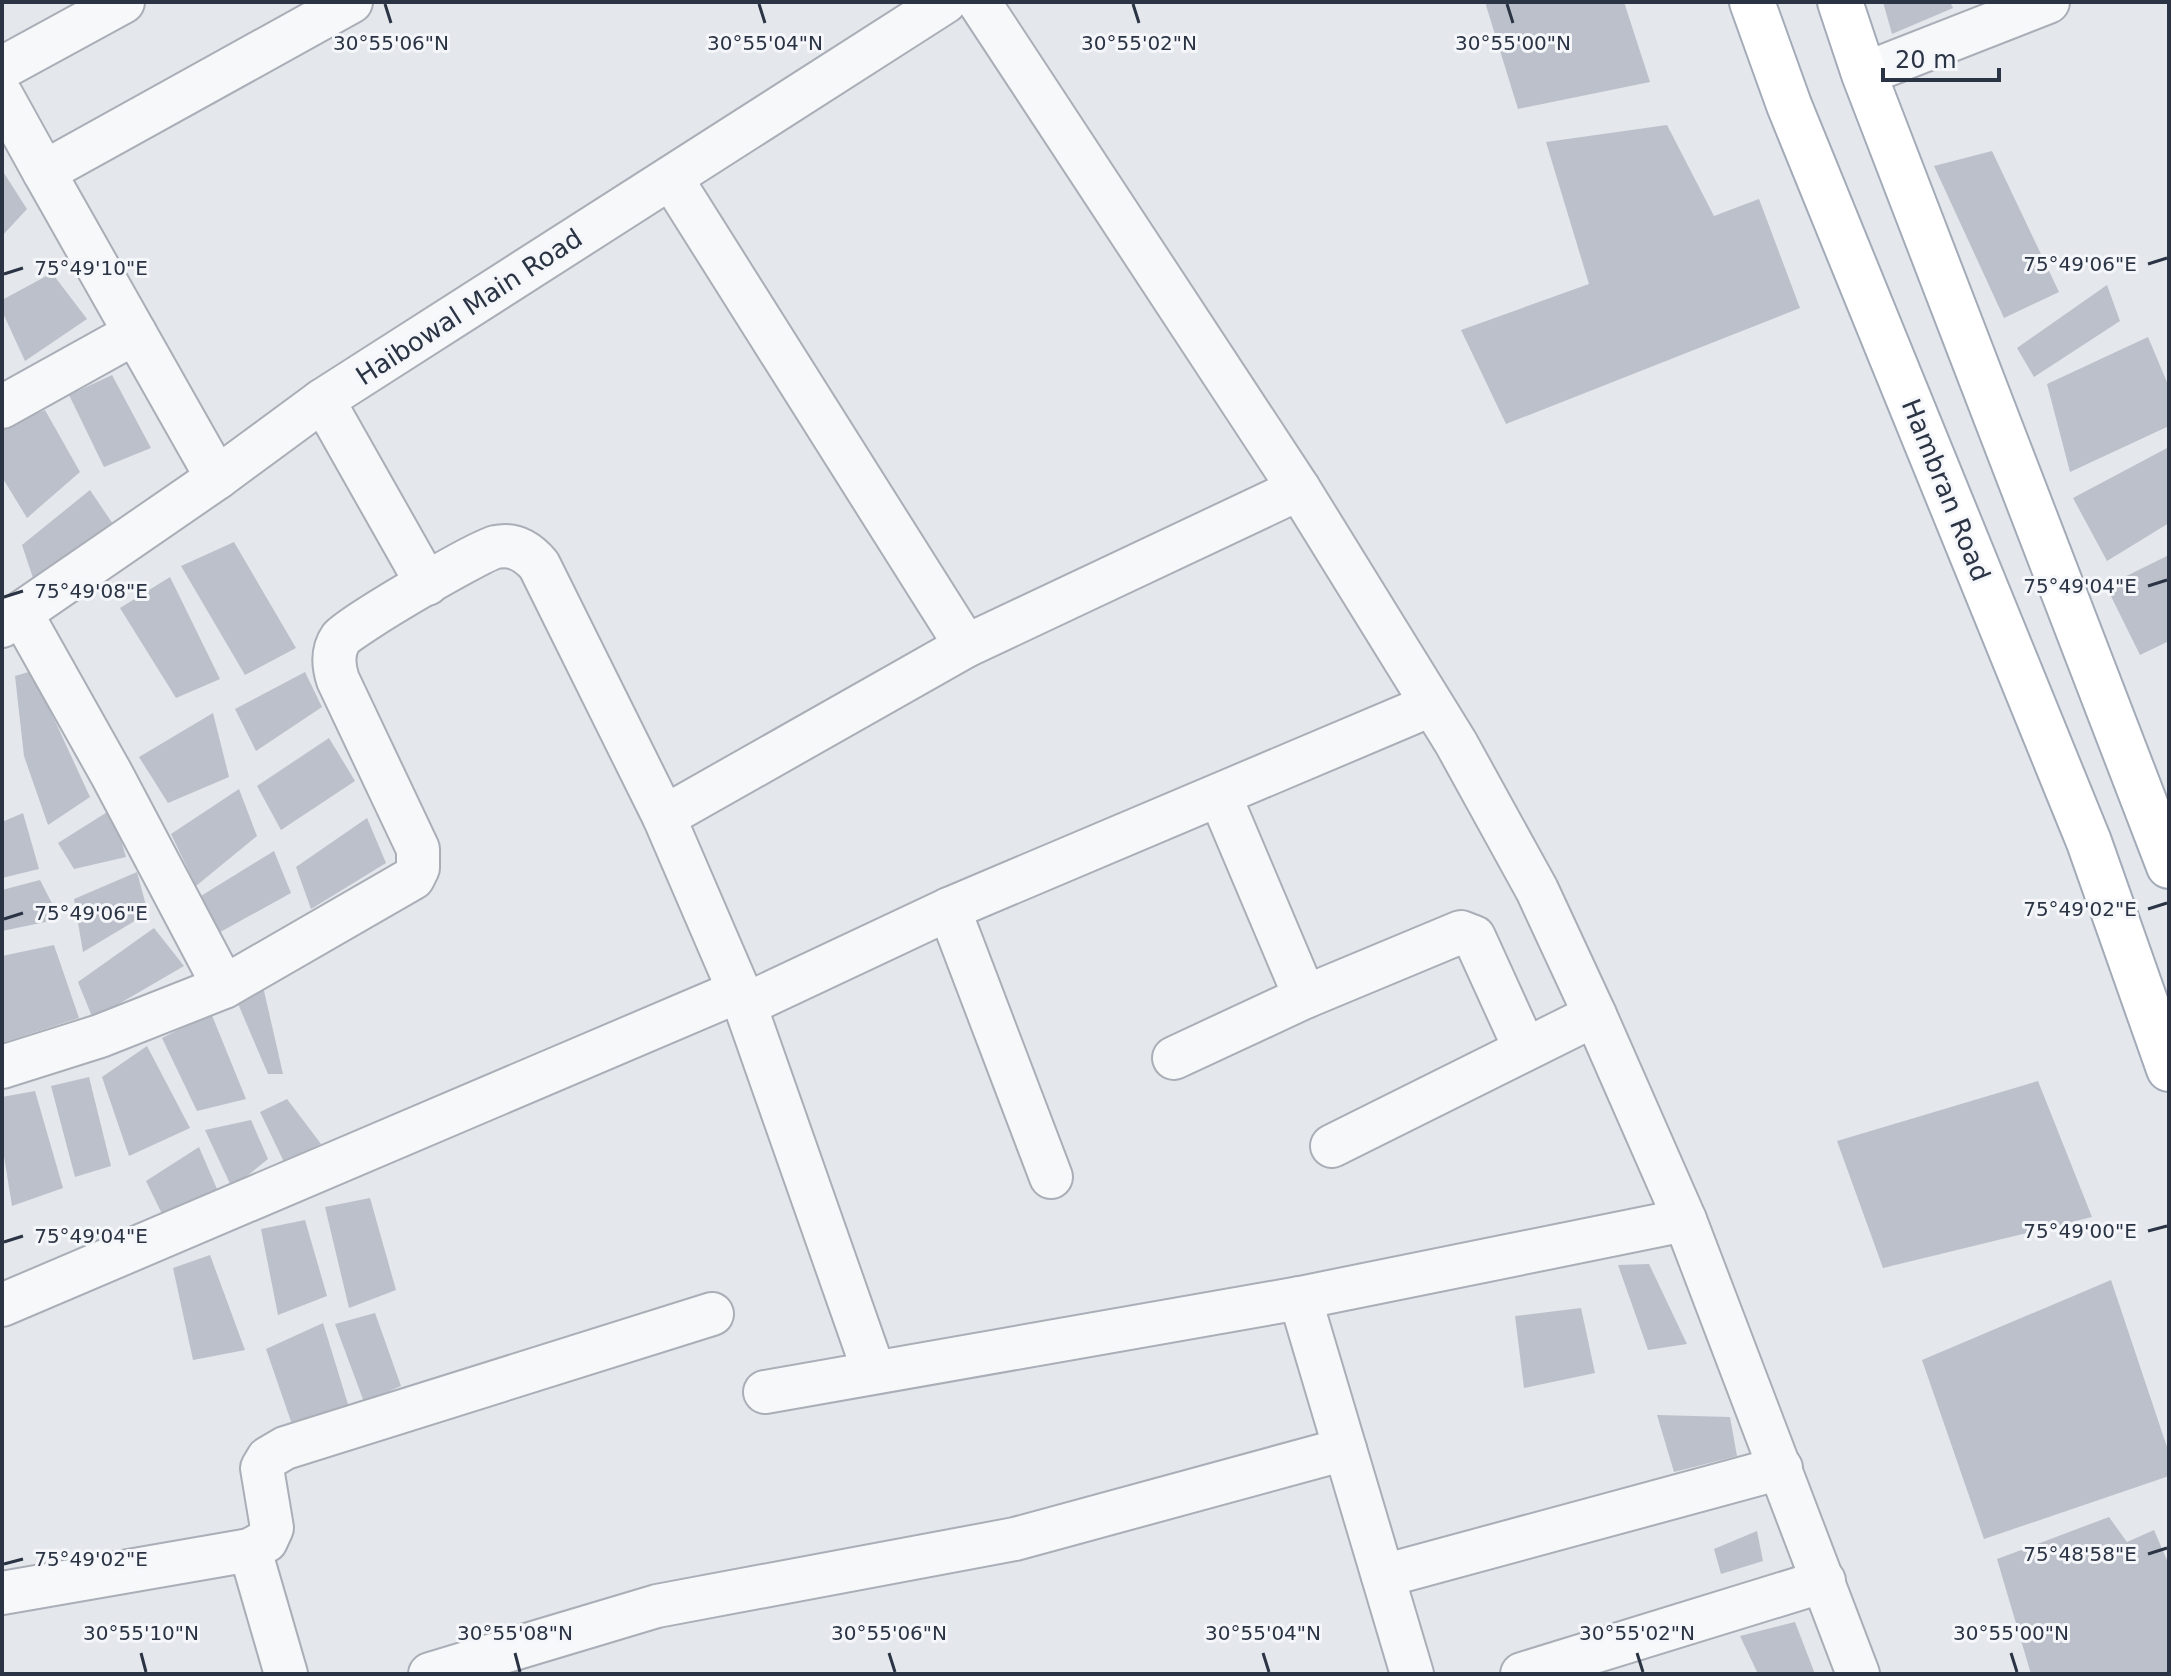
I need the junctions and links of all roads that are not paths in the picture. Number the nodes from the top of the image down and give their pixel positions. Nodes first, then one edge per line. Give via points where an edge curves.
1 (123, 2) edge
2 (351, 2) edge
3 (945, 2) edge
4 (979, 2) edge
5 (1752, 2) edge
6 (1840, 2) edge
7 (2048, 2) edge
8 (2, 68) edge
9 (1864, 74) junction
10 (2, 96) edge
11 (44, 172) junction
12 (671, 178) junction
13 (135, 333) junction
14 (323, 400) junction
15 (2, 407) edge
16 (217, 478) junction
17 (1299, 489) junction
18 (427, 584) junction
19 (12, 620) edge
20 (966, 646) junction
21 (1431, 705) junction
22 (1220, 796) junction
23 (664, 817) junction
24 (2169, 866) edge
25 (949, 909) junction
26 (224, 987) junction
27 (1305, 997) junction
28 (742, 998) junction
29 (1595, 1015) junction
30 (1525, 1049) junction
31 (1174, 1058) dead end
32 (2, 1067) edge
33 (2169, 1069) edge
34 (1332, 1146) dead end
35 (1051, 1177) dead end
36 (1685, 1220) junction
37 (1300, 1298) junction
38 (2, 1305) edge
39 (712, 1314) dead end
40 (874, 1372) junction
41 (765, 1392) dead end
42 (1345, 1449) junction
43 (1781, 1468) junction
44 (250, 1550) junction
45 (1383, 1576) junction
46 (1824, 1581) junction
47 (2, 1593) edge
48 (286, 1674) edge
49 (430, 1674) edge
50 (1412, 1674) edge
51 (1522, 1674) edge
52 (1858, 1674) edge

1 - 8 street
2 - 11 street
3 - 12 street, Haibowal Main Road
4 - 17 street
5 - 33 main road, Hambran Road via 1789,105 2089,842
6 - 9 main road
7 - 9 street
9 - 24 main road
10 - 11 street
11 - 13 street
12 - 14 street, Haibowal Main Road
12 - 20 street
13 - 15 street
13 - 16 street
14 - 16 street, Haibowal Main Road
14 - 18 street
16 - 19 street, Haibowal Main Road
17 - 20 street
17 - 21 street
18 - 23 street via 495,547 529,554
18 - 26 street via 347,631 334,652 338,680 418,849 413,878
19 - 26 street via 112,775
20 - 23 street
21 - 22 street
21 - 29 street via 1537,890
22 - 25 street
22 - 27 street
23 - 28 street
25 - 28 street
25 - 35 street
26 - 32 street via 100,1036
27 - 30 street via 1461,932 1474,937
27 - 31 street
28 - 38 street
28 - 40 street
29 - 30 street
29 - 36 street
30 - 34 street
36 - 37 street
36 - 43 street
37 - 40 street
37 - 42 street
39 - 44 street via 285,1448 262,1468 272,1528 266,1541
40 - 41 street
42 - 45 street
42 - 49 street via 1015,1539 657,1606
43 - 45 street
43 - 46 street
44 - 47 street
44 - 48 street
45 - 50 street
46 - 51 street
46 - 52 street

